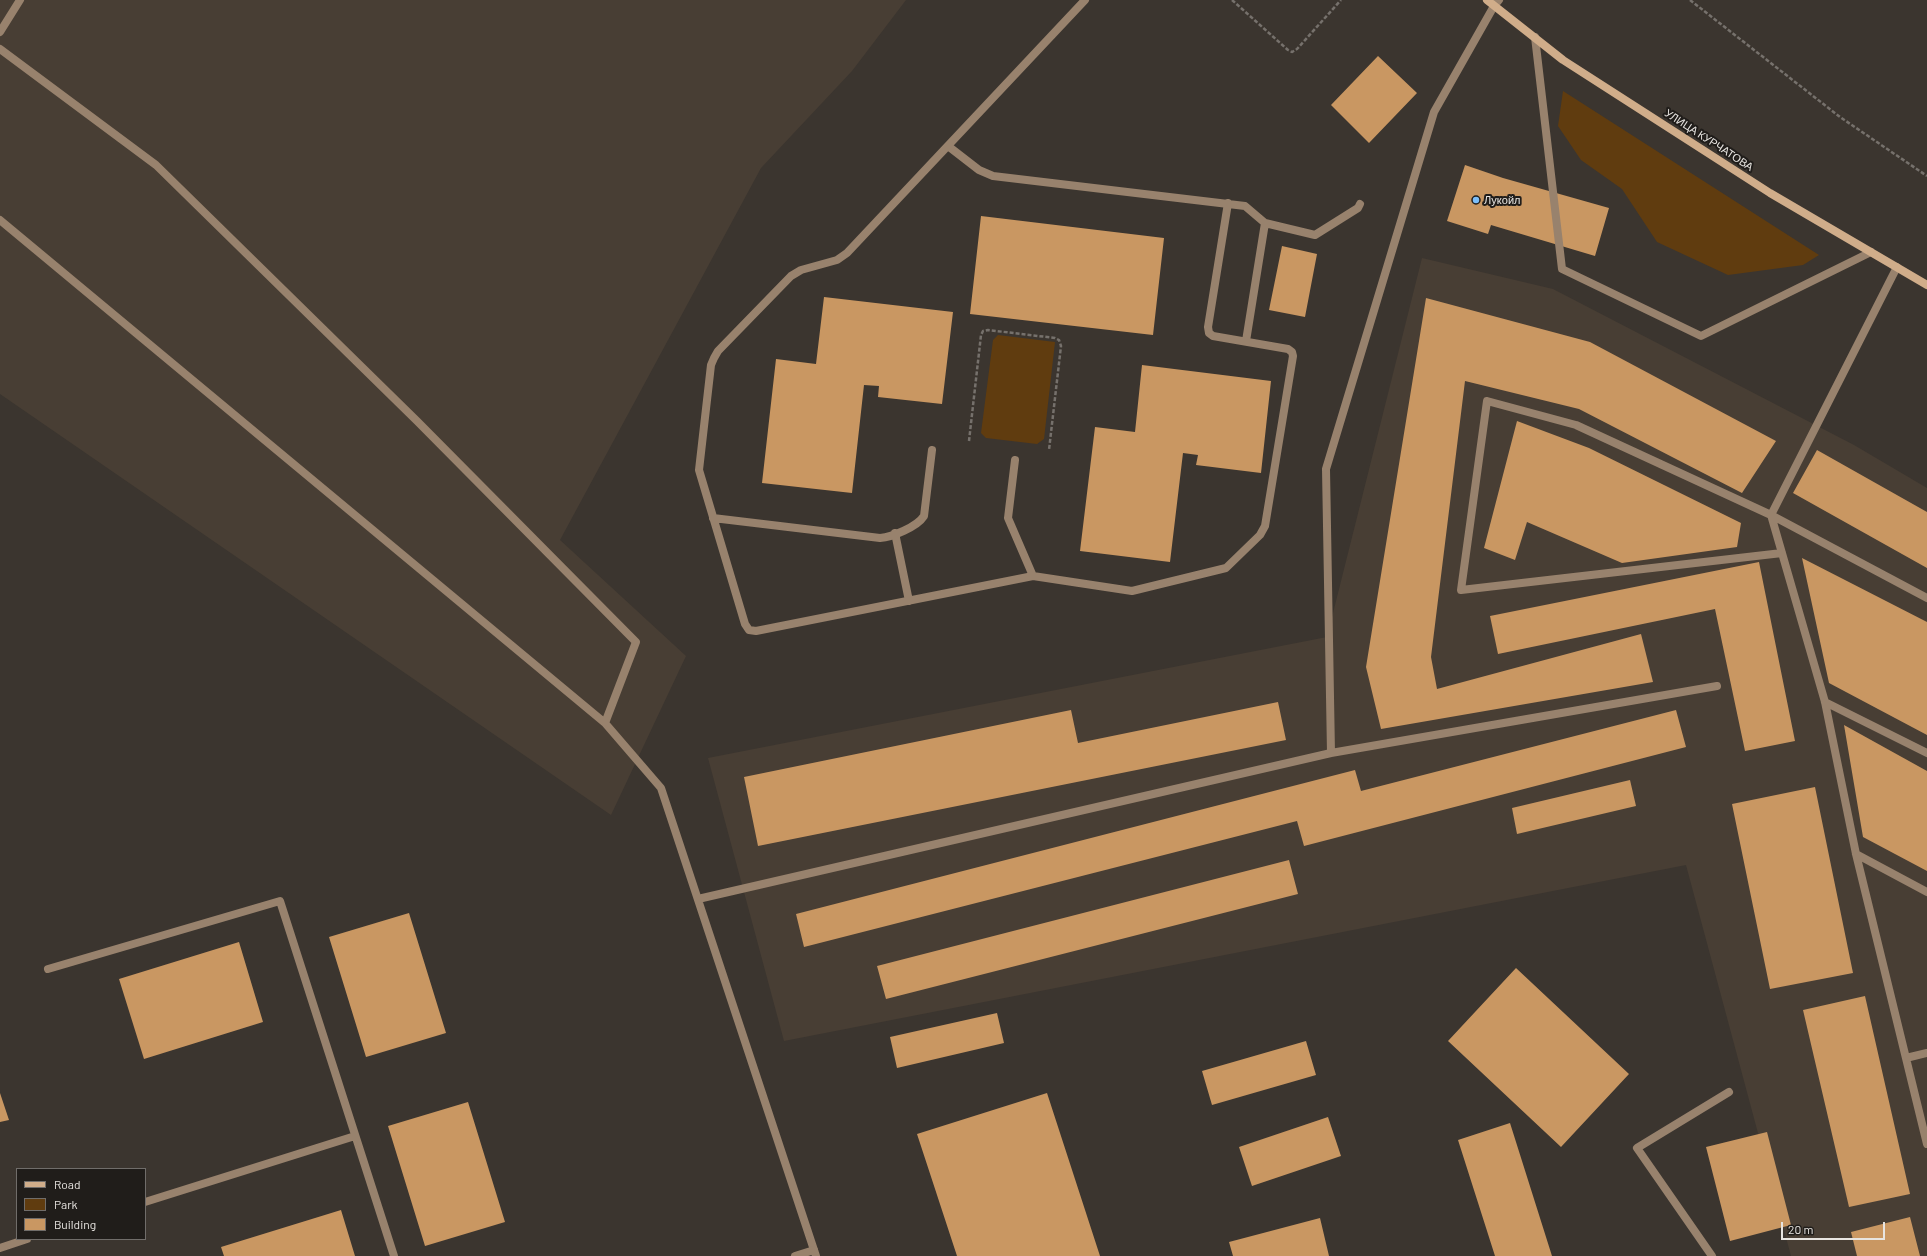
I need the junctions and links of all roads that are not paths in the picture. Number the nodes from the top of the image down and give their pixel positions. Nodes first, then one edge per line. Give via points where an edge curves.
1 (20, 0) edge
2 (1085, 0) edge
3 (1487, 0) edge
4 (1497, 3) edge
5 (0, 32) edge
6 (1535, 37) junction
7 (0, 49) edge
8 (948, 146) junction
9 (1228, 204) junction
10 (1360, 204) dead end
11 (0, 220) edge
12 (1265, 223) junction
13 (1871, 252) junction
14 (1897, 267) junction
15 (1927, 285) edge
16 (1246, 342) junction
17 (932, 450) dead end
18 (1015, 460) dead end
19 (1772, 516) junction
20 (713, 518) junction
21 (895, 533) junction
22 (1782, 553) junction
23 (1033, 576) junction
24 (1927, 598) edge
25 (910, 601) junction
26 (1717, 686) dead end
27 (1825, 702) junction
28 (605, 723) junction
29 (1331, 753) junction
30 (1927, 753) edge
31 (1856, 854) junction
32 (1927, 892) edge
33 (698, 899) junction
34 (48, 969) dead end
35 (1927, 1053) edge
36 (1906, 1058) junction
37 (1729, 1092) dead end
38 (355, 1136) junction
39 (1927, 1144) edge
40 (146, 1202) edge
41 (24, 1240) edge
42 (0, 1248) edge
43 (815, 1253) edge
44 (394, 1256) edge
45 (795, 1256) edge
46 (1712, 1256) edge

1 - 5 street
2 - 8 street
3 - 4 main road, УЛИЦА КУРЧАТОВА
4 - 6 main road, УЛИЦА КУРЧАТОВА
4 - 29 street via 1434,112 1326,469
6 - 13 main road, УЛИЦА КУРЧАТОВА via 1563,60 1770,193
6 - 13 street via 1562,269 1701,336
7 - 28 street via 156,165 418,421 636,642
8 - 9 street via 979,170 993,176
8 - 20 street via 847,253 836,260 796,272 714,358 699,470
9 - 12 street via 1245,206
9 - 16 street via 1208,327 1209,333 1213,336
10 - 12 street via 1358,208 1315,235
11 - 28 street
12 - 16 street
13 - 14 main road, УЛИЦА КУРЧАТОВА
14 - 15 main road, УЛИЦА КУРЧАТОВА
14 - 19 street
16 - 23 street via 1288,349 1293,356 1265,526 1260,535 1226,568 1132,591
17 - 21 street via 924,516 918,524
18 - 23 street via 1008,518
19 - 22 street
19 - 22 street via 1576,425 1487,401 1462,590
19 - 24 street
20 - 21 street via 880,538
20 - 25 street via 749,630 756,631
21 - 25 street
22 - 27 street
23 - 25 street
26 - 29 street
27 - 30 street
27 - 31 street
28 - 33 street via 661,788
29 - 33 street
31 - 32 street
31 - 36 street
33 - 43 street
34 - 38 street via 280,902
35 - 36 street
36 - 39 street
37 - 46 street via 1637,1148
38 - 40 street
38 - 44 street
41 - 42 street
43 - 45 street

